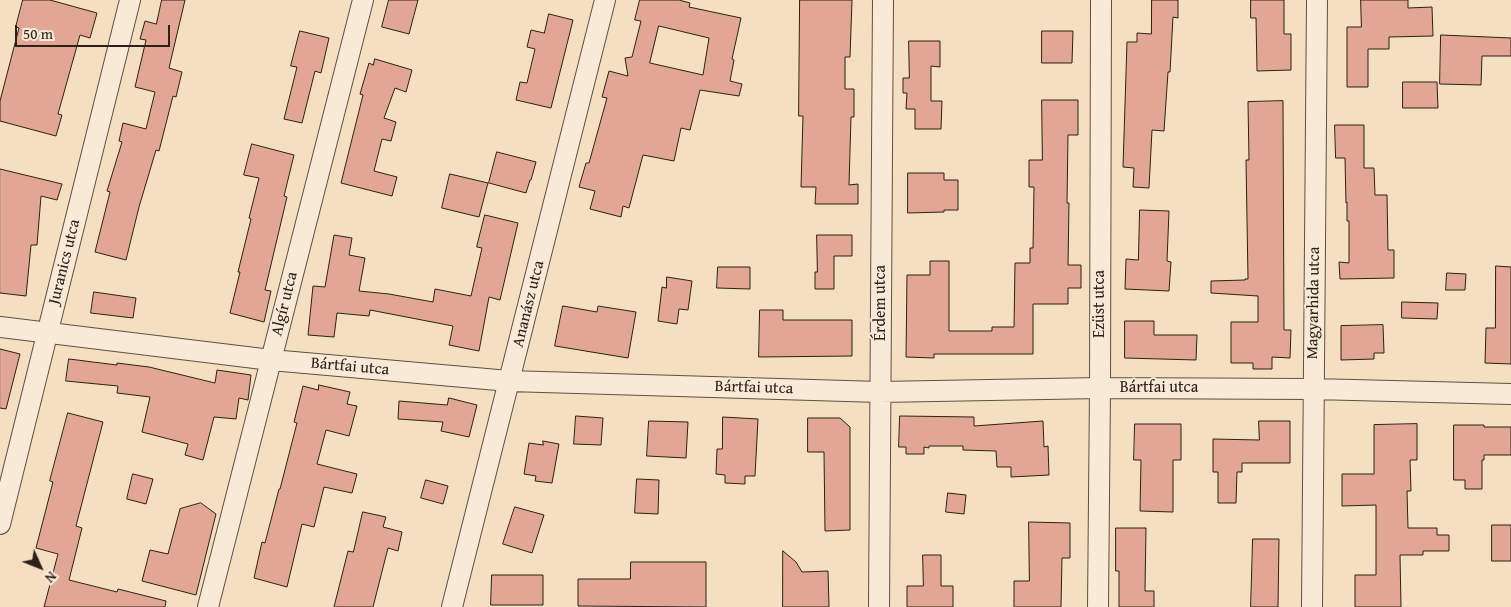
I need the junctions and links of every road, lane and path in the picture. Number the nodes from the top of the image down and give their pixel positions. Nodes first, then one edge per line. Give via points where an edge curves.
1 (130, 0) edge
2 (363, 0) edge
3 (605, 0) edge
4 (883, 0) edge
5 (1101, 0) edge
6 (1317, 0) edge
7 (0, 327) edge
8 (48, 333) junction
9 (271, 360) junction
10 (509, 382) junction
11 (1100, 388) junction
12 (1313, 390) junction
13 (880, 392) junction
14 (1511, 394) edge
15 (0, 524) edge
16 (208, 607) edge
17 (452, 607) edge
18 (878, 607) edge
19 (1098, 607) edge
20 (1312, 607) edge

1 - 8 street, Juranics utca
2 - 9 street, Algír utca
3 - 10 street, Ananász utca
4 - 13 street, Érdem utca
5 - 11 street, Ezüst utca
6 - 12 street, Magyarhida utca
7 - 8 street, Bártfai utca
8 - 9 street, Bártfai utca
8 - 15 street, Juranics utca
9 - 10 street, Bártfai utca
9 - 16 street, Algír utca
10 - 13 street, Bártfai utca
10 - 17 street, Ananász utca
11 - 12 street, Bártfai utca
11 - 13 street, Bártfai utca
11 - 19 street, Ezüst utca
12 - 14 street, Bártfai utca
12 - 20 street, Magyarhida utca
13 - 18 street, Érdem utca

